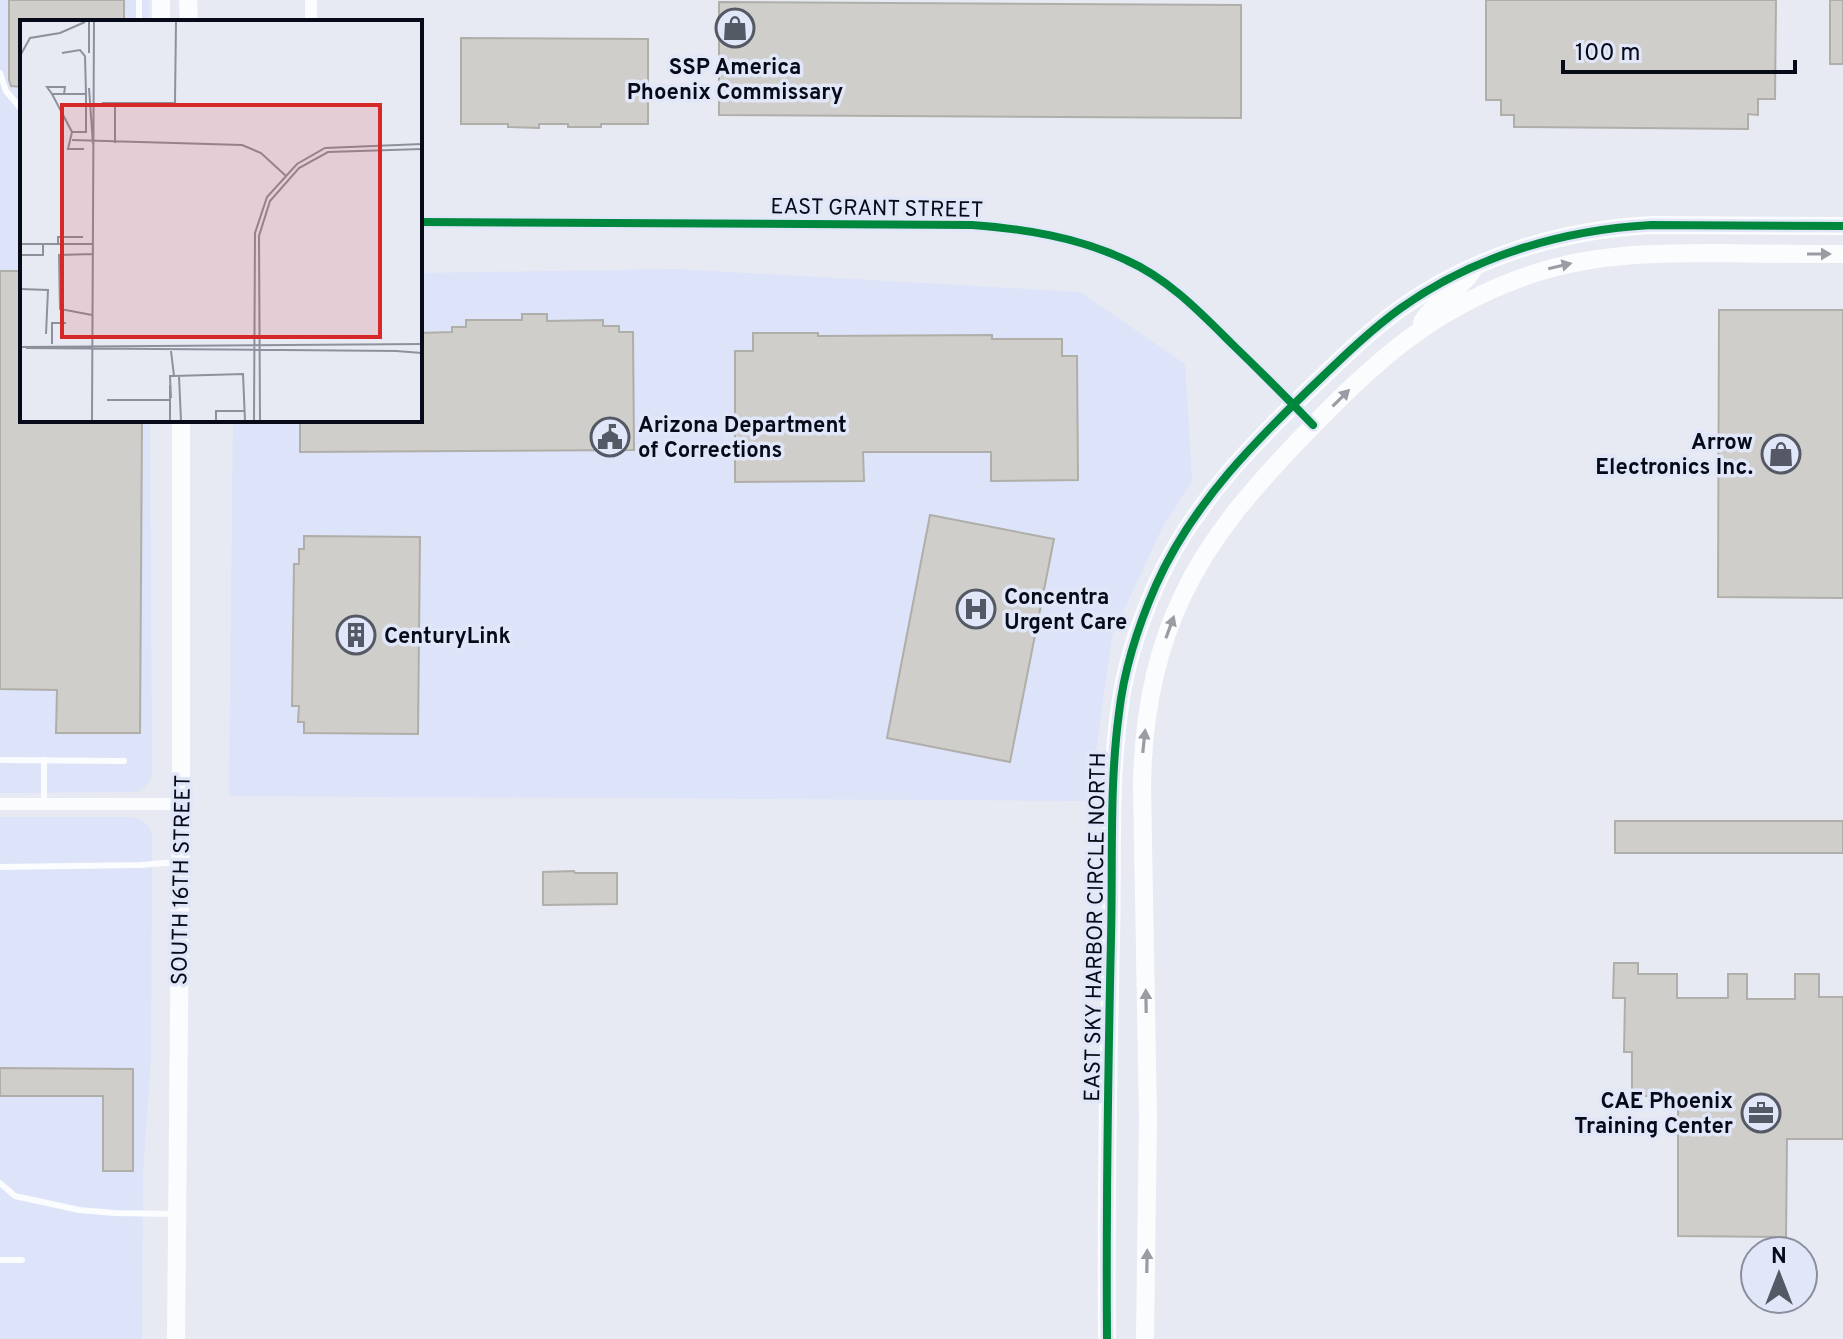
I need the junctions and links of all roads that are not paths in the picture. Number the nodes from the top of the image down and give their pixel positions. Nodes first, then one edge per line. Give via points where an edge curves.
1 (188, 0) edge
2 (189, 20) edge
3 (0, 73) edge
4 (20, 108) edge
5 (422, 222) edge
6 (1843, 226) edge
7 (1843, 254) edge
8 (1476, 266) junction
9 (1417, 331) junction
10 (1294, 405) junction
11 (181, 422) edge
12 (1313, 425) junction
13 (0, 760) edge
14 (44, 760) junction
15 (124, 761) dead end
16 (0, 804) edge
17 (44, 804) junction
18 (181, 804) junction
19 (181, 862) junction
20 (0, 867) edge
21 (0, 1183) edge
22 (176, 1214) junction
23 (0, 1260) edge
24 (22, 1260) dead end
25 (176, 1339) edge
26 (1107, 1339) edge
27 (1145, 1339) edge

1 - 2 street
3 - 4 lane
5 - 10 street, EAST GRANT STREET via 972,225 1043,233 1128,260 1154,276 1188,300
6 - 8 street, EAST SKY HARBOR CIRCLE NORTH via 1621,227 1544,242
9 -> 7 street, EAST SKY HARBOR CIRCLE NORTH via 1493,289 1587,260 1645,254
8 - 9 street via 1466,282 1429,311
8 - 10 street, EAST SKY HARBOR CIRCLE NORTH via 1382,323
12 -> 9 street, EAST SKY HARBOR CIRCLE NORTH
10 - 12 street, EAST GRANT STREET
10 - 26 street, EAST SKY HARBOR CIRCLE NORTH via 1226,474 1186,529 1157,583 1124,681 1114,775
11 - 18 street, SOUTH 16TH STREET
27 -> 12 street, EAST SKY HARBOR CIRCLE NORTH via 1148,1104 1142,785 1149,702 1171,625 1206,552 1238,506
13 - 14 lane
14 - 15 lane
14 - 17 lane
16 - 17 street
17 - 18 street
18 - 19 street, SOUTH 16TH STREET
19 - 20 lane
19 - 22 street, SOUTH 16TH STREET
21 - 22 lane via 15,1196 79,1210
22 - 25 street, SOUTH 16TH STREET
23 - 24 lane

